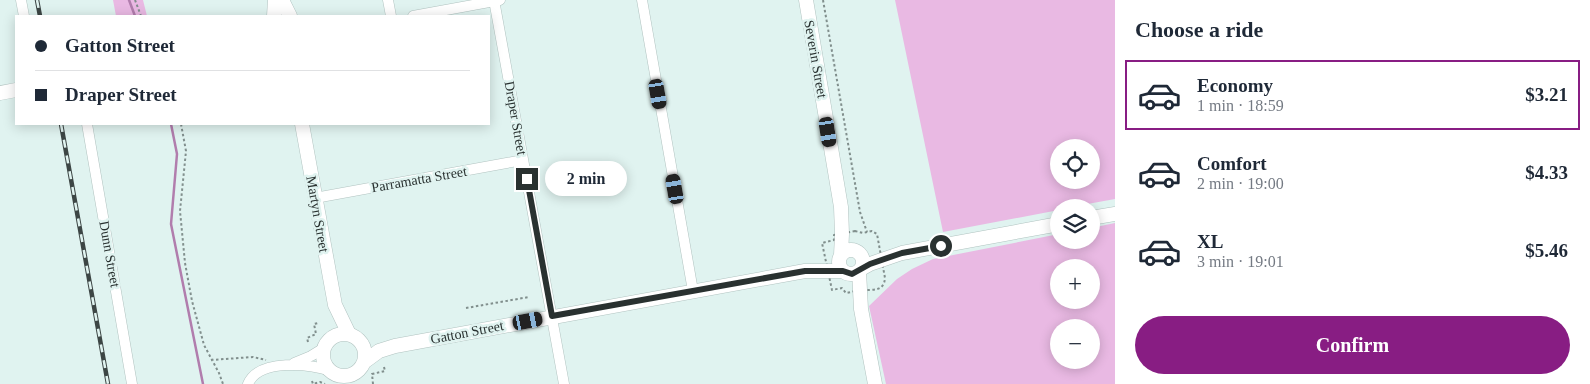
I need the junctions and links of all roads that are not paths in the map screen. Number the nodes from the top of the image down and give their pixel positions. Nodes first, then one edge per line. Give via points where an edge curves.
1 (21, 0) edge
2 (275, 0) edge
3 (282, 0) edge
4 (388, 0) edge
5 (496, 0) edge
6 (642, 0) edge
7 (806, 0) edge
8 (24, 15) edge
9 (274, 15) edge
10 (290, 15) edge
11 (391, 15) edge
12 (418, 15) edge
13 (15, 90) edge
14 (0, 93) edge
15 (87, 125) edge
16 (302, 125) edge
17 (523, 160) junction
18 (315, 198) junction
19 (841, 206) junction
20 (1115, 214) edge
21 (1100, 216) edge
22 (1050, 226) edge
23 (856, 251) junction
24 (902, 253) junction
25 (840, 256) junction
26 (860, 270) junction
27 (805, 271) junction
28 (844, 272) junction
29 (693, 291) junction
30 (335, 305) junction
31 (861, 309) junction
32 (552, 316) junction
33 (354, 337) junction
34 (325, 345) junction
35 (394, 346) junction
36 (288, 365) junction
37 (358, 372) edge
38 (337, 376) edge
39 (132, 384) edge
40 (248, 384) edge
41 (564, 384) edge
42 (875, 384) edge

1 - 8 street
2 - 9 street
3 - 10 street
4 - 11 street
5 - 12 street
5 - 17 street, Draper Street
6 - 29 street
7 - 19 street, Severin Street
13 - 14 street
15 - 39 street, Dunn Street
16 - 18 street, Martyn Street
17 - 18 street, Parramatta Street
17 - 32 street, Draper Street
18 - 30 street, Martyn Street
19 - 23 street, Severin Street
19 - 25 street, Severin Street
20 - 21 street
22 - 24 street
23 - 24 street
23 - 25 street via 847,250
23 - 26 street via 863,260
24 - 26 street
25 - 27 street, Gatton Street
25 - 28 street via 839,264
26 - 28 street via 852,274
26 - 31 street
27 - 28 street, Gatton Street
27 - 29 street, Gatton Street
28 - 31 street
29 - 32 street, Gatton Street
30 - 33 street, Martyn Street
30 - 34 street, Martyn Street via 332,328
31 - 42 street
32 - 35 street, Gatton Street
32 - 41 street, Draper Street
33 - 34 street via 337,335
33 - 35 street, Gatton Street
33 - 37 street via 364,350
34 - 36 street via 311,356
34 - 38 street via 324,361
35 - 37 street, Gatton Street via 380,351
36 - 38 street via 316,366
36 - 40 street via 260,371
37 - 38 street

